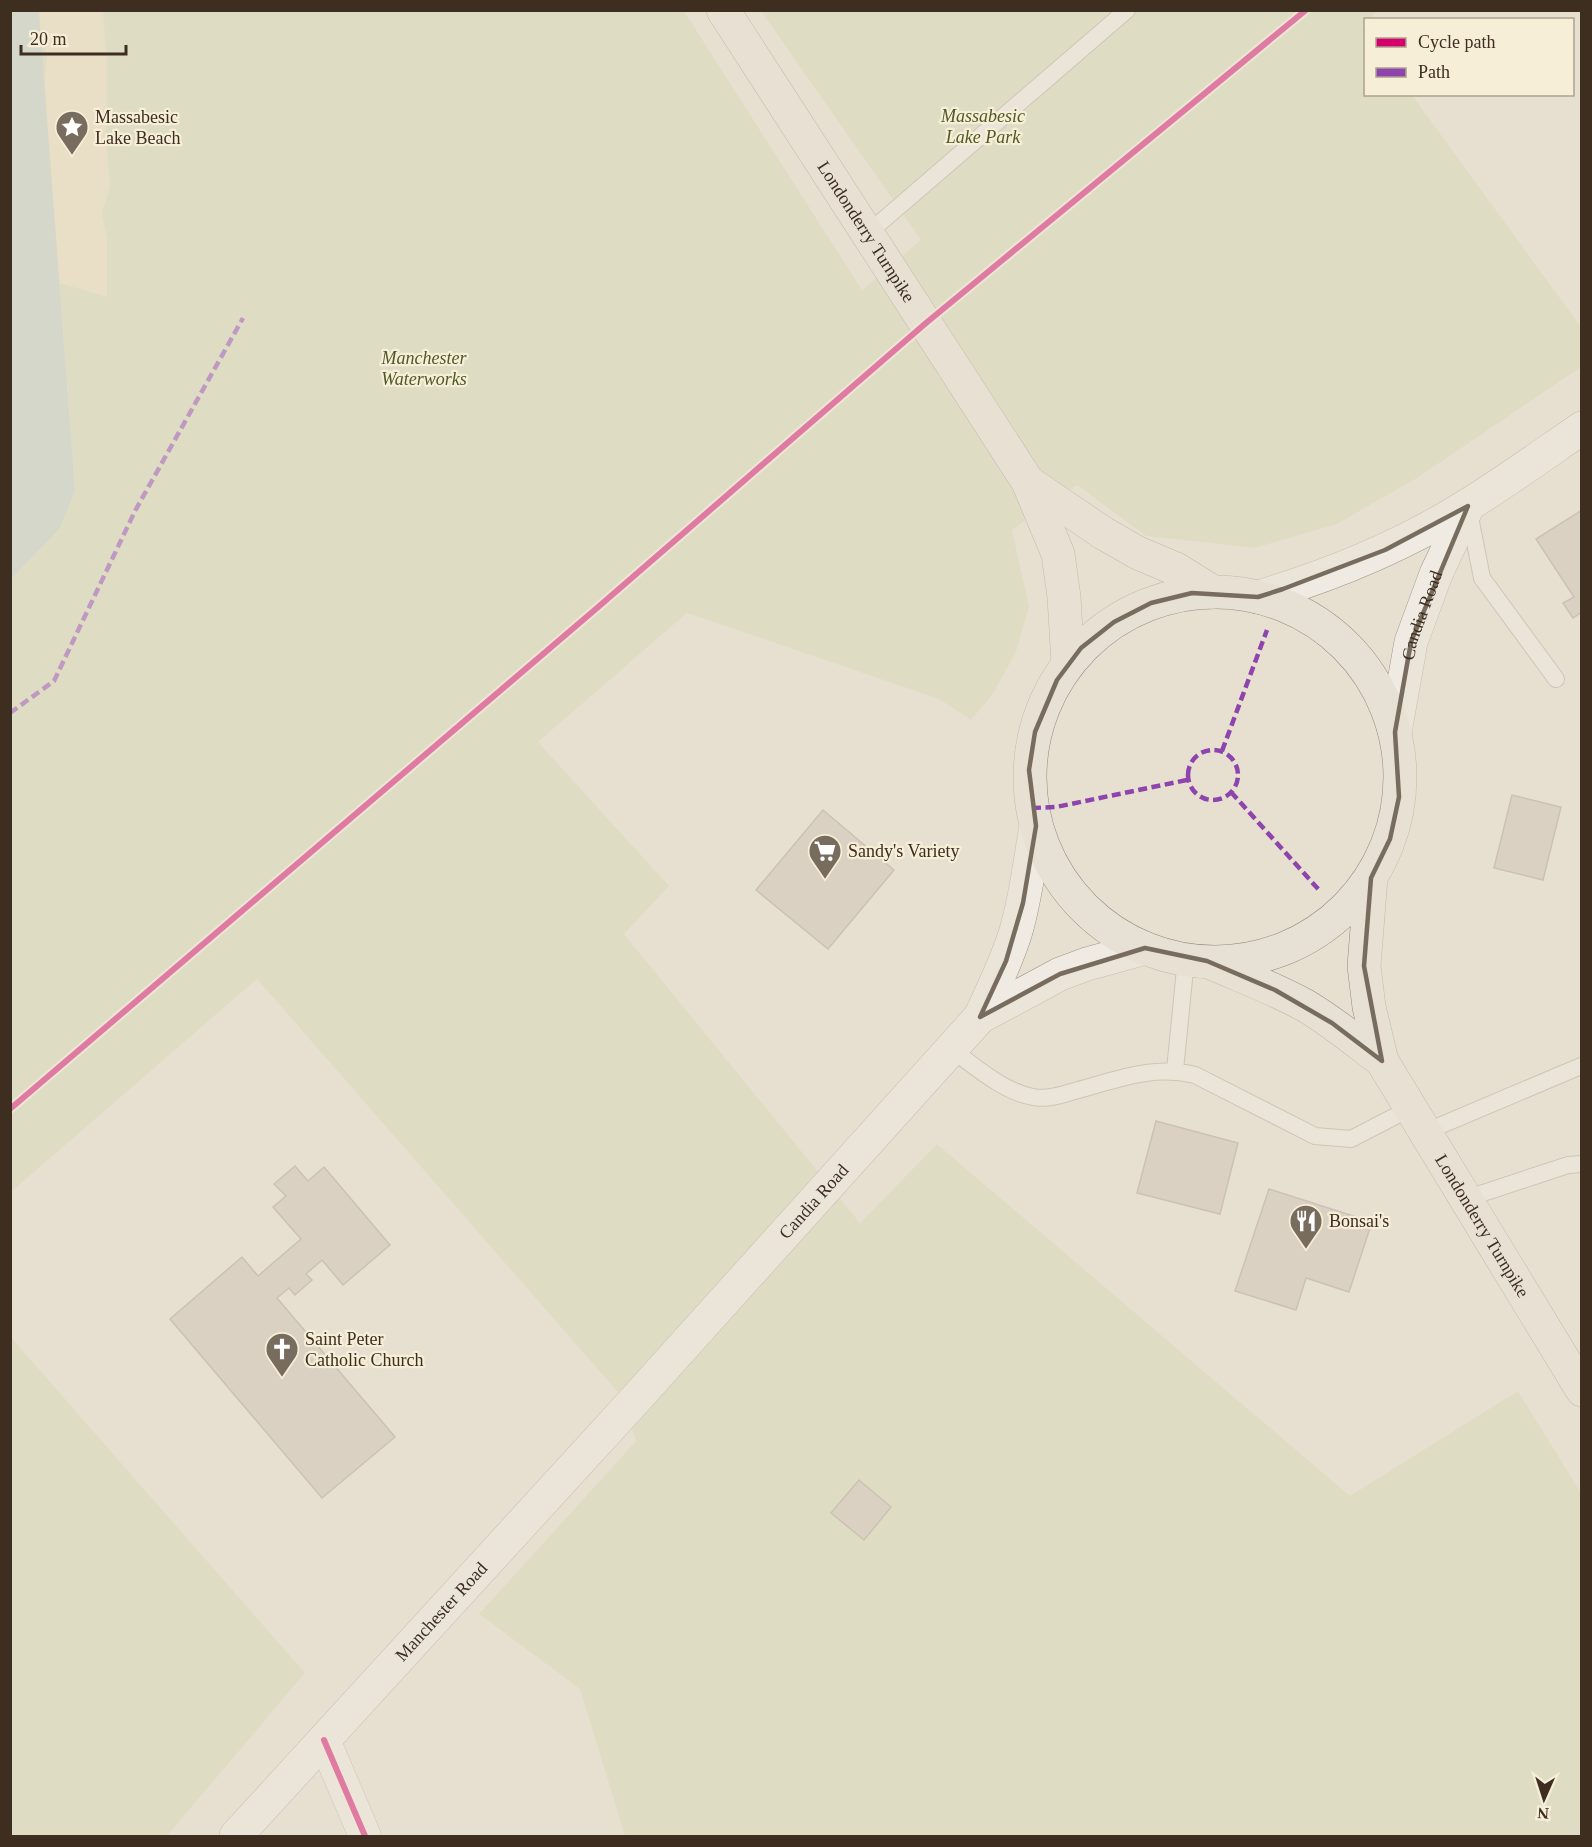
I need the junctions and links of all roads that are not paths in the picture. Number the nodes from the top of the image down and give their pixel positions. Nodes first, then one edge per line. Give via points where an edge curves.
1 (723, 10) edge
2 (1127, 10) edge
3 (867, 234) junction
4 (1581, 428) edge
5 (1028, 482) junction
6 (1468, 506) junction
7 (1213, 592) junction
8 (1258, 597) junction
9 (1068, 664) junction
10 (1556, 679) dead end
11 (1395, 732) junction
12 (1036, 826) junction
13 (1371, 878) junction
14 (1145, 948) junction
15 (1196, 960) junction
16 (980, 1017) junction
17 (951, 1049) junction
18 (1382, 1061) junction
19 (1581, 1066) edge
20 (1175, 1070) junction
21 (1418, 1120) junction
22 (1581, 1164) edge
23 (1465, 1198) junction
24 (646, 1387) joint
25 (1581, 1390) edge
26 (324, 1740) junction
27 (236, 1836) edge
28 (364, 1836) edge

1 - 3 main road, Londonderry Turnpike
2 - 3 lane
3 - 5 main road, Londonderry Turnpike
4 - 6 main road
5 - 7 main road, Londonderry Turnpike via 1103,533
5 - 9 main road, Londonderry Turnpike via 1058,554
6 - 8 main road via 1351,565
6 - 10 lane via 1482,578
6 - 11 main road, Candia Road via 1436,574 1411,642
7 - 8 main road
7 - 9 main road via 1171,597 1132,611 1097,634
8 - 11 main road via 1314,620 1346,646 1371,677
9 - 12 main road via 1048,697 1035,732 1029,770
11 - 13 main road via 1401,775 1398,807 1390,839
12 - 14 main road via 1052,865 1076,900 1108,928
12 - 16 main road, Candia Road via 1016,931
13 - 15 main road via 1339,915 1300,941 1255,957
13 - 18 main road, Londonderry Turnpike via 1364,966
14 - 15 main road
14 - 16 main road, Candia Road via 1060,974
15 - 18 main road, Londonderry Turnpike via 1275,990 1307,1007
15 - 20 lane
16 - 17 main road, Candia Road
17 - 20 lane via 1002,1086 1035,1098 1145,1072
17 - 24 main road, Candia Road
18 - 21 main road, Londonderry Turnpike
19 - 21 lane
20 - 21 lane via 1195,1076 1315,1136 1352,1139
21 - 23 main road, Londonderry Turnpike
22 - 23 lane
23 - 25 main road, Londonderry Turnpike
24 - 26 main road, Manchester Road
26 - 27 main road, Manchester Road
26 - 28 street

